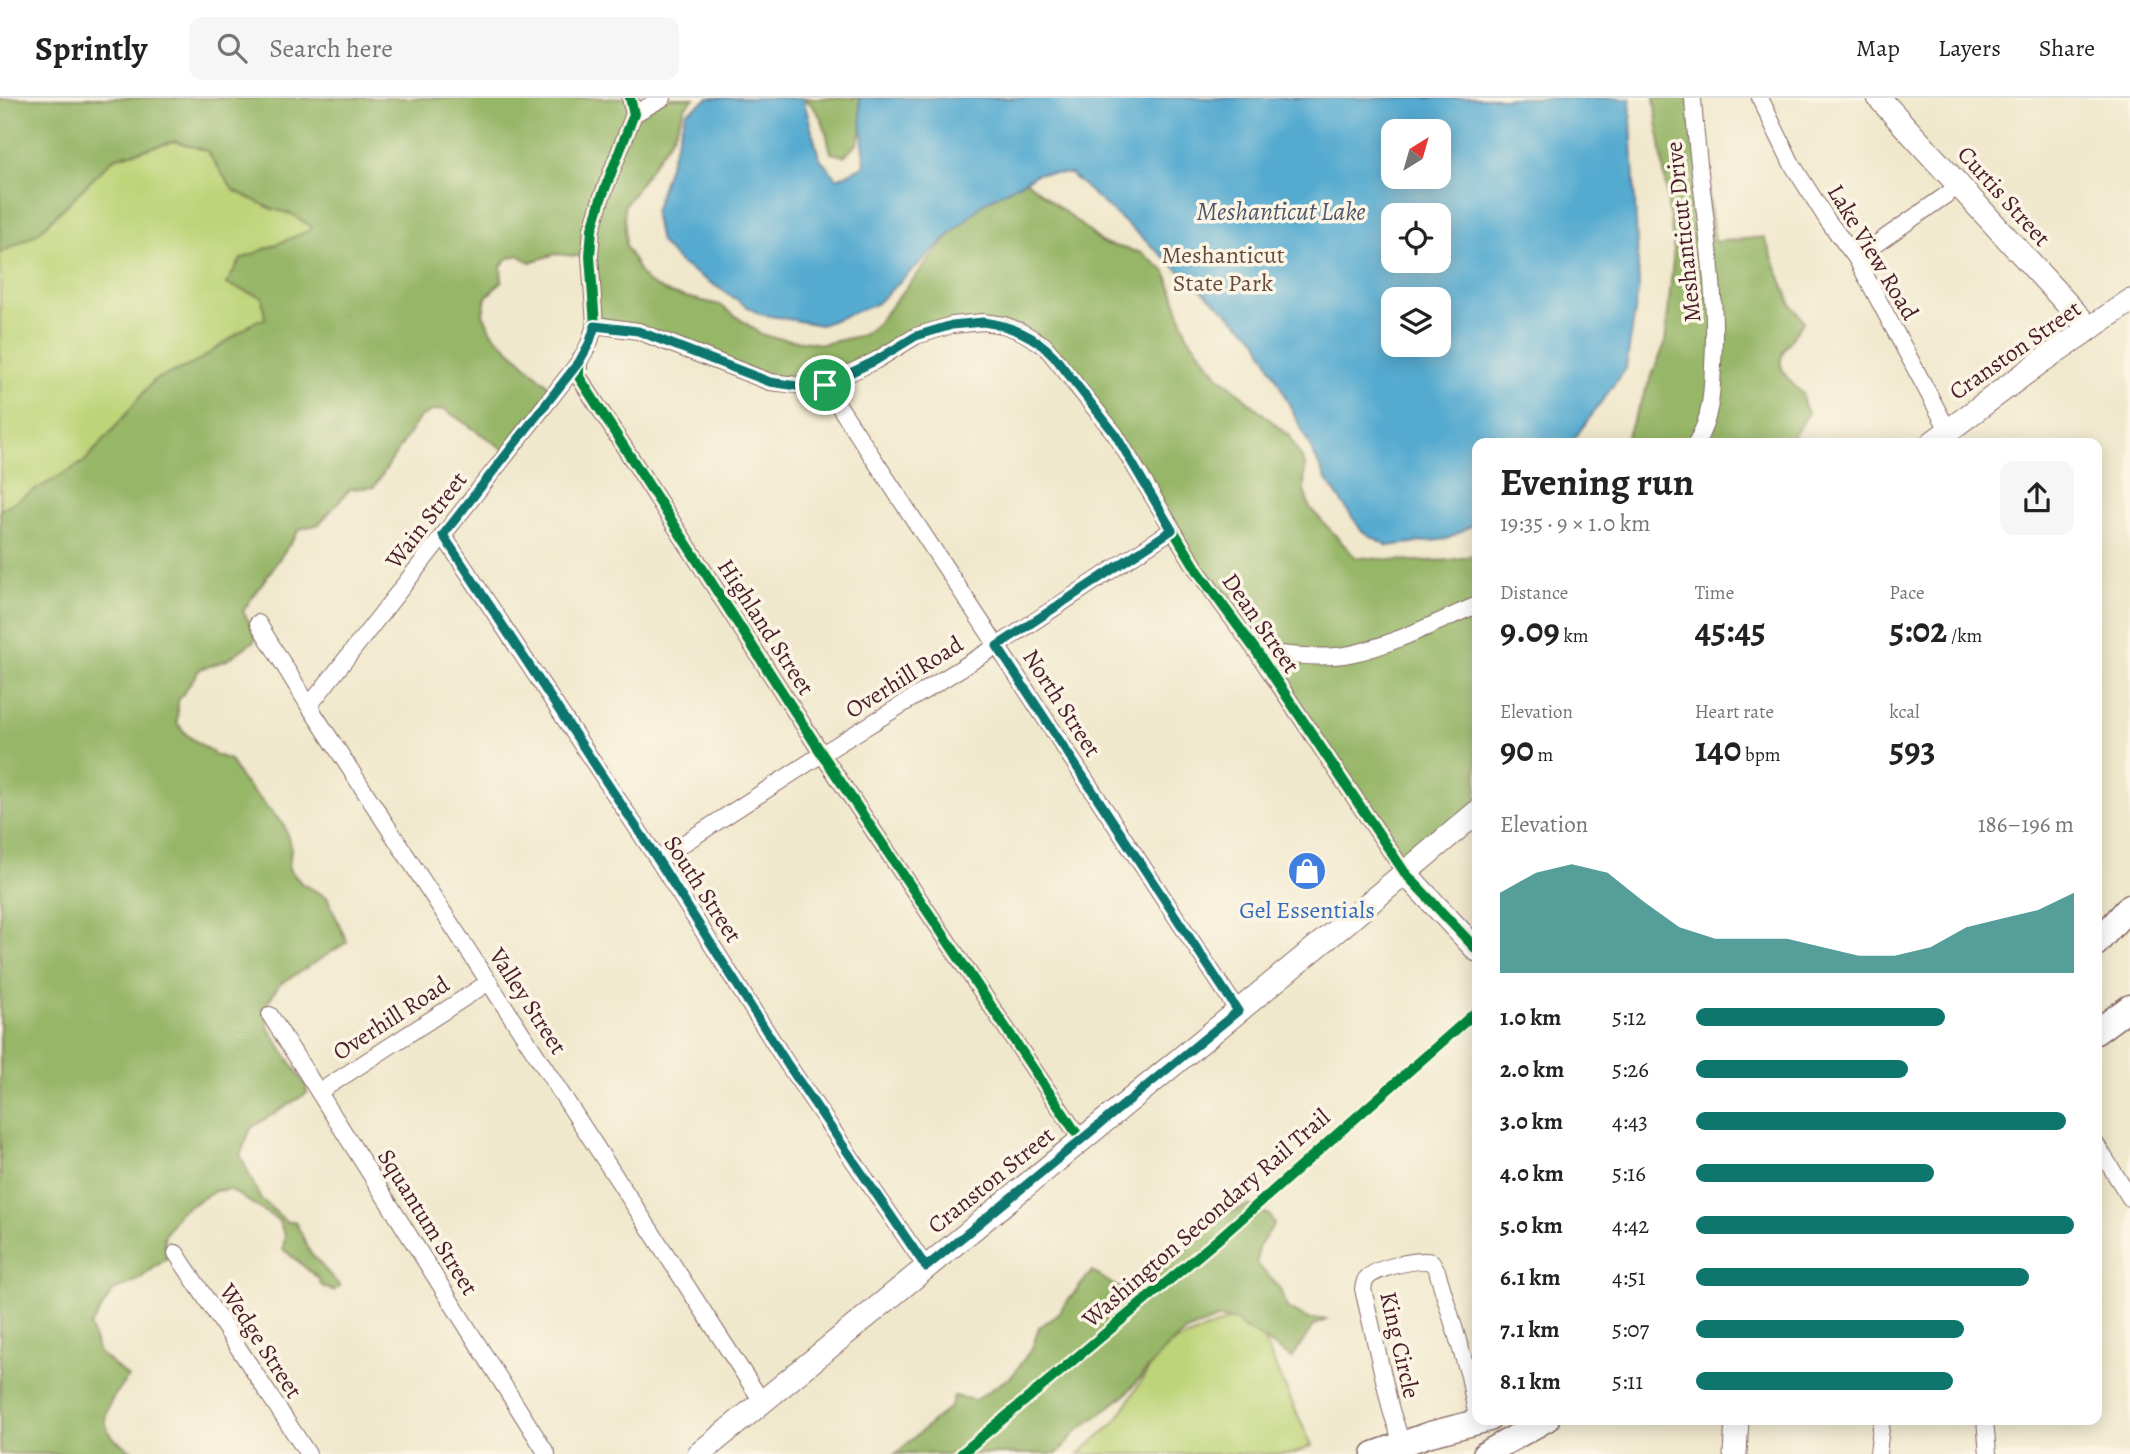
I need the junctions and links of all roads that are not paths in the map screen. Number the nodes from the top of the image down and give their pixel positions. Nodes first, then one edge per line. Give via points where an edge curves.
1 (663, 98) edge
2 (1693, 98) edge
3 (1760, 98) edge
4 (1879, 98) edge
5 (632, 106) edge
6 (1959, 186) junction
7 (1856, 258) junction
8 (2130, 301) edge
9 (595, 326) junction
10 (2090, 329) junction
11 (579, 362) junction
12 (825, 385) junction
13 (1940, 436) edge
14 (1698, 438) edge
15 (1172, 530) junction
16 (443, 535) junction
17 (1472, 607) edge
18 (258, 623) dead end
19 (997, 646) junction
20 (1257, 652) junction
21 (309, 706) junction
22 (822, 754) junction
23 (1472, 816) edge
24 (658, 860) junction
25 (1405, 873) junction
26 (2130, 906) edge
27 (2102, 937) edge
28 (1472, 945) edge
29 (489, 982) junction
30 (2130, 1007) edge
31 (1238, 1011) junction
32 (270, 1015) dead end
33 (2102, 1028) edge
34 (319, 1092) junction
35 (1081, 1140) junction
36 (2102, 1154) edge
37 (2130, 1198) edge
38 (176, 1253) dead end
39 (926, 1267) junction
40 (1472, 1391) edge
41 (763, 1402) junction
42 (1472, 1422) edge
43 (1536, 1425) edge
44 (1737, 1425) edge
45 (1881, 1425) edge
46 (1986, 1425) edge
47 (1402, 1444) junction
48 (307, 1454) edge
49 (547, 1454) edge
50 (699, 1454) edge
51 (1374, 1454) edge
52 (1485, 1454) edge
53 (1735, 1454) edge
54 (1878, 1454) edge
55 (1988, 1454) edge

1 - 5 street
2 - 14 street, Meshanticut Drive via 1716,328 1711,397
3 - 7 street, Lake View Road via 1792,163
4 - 6 street, Curtis Street
5 - 9 street via 592,229
6 - 7 street
6 - 10 street, Curtis Street
7 - 13 street, Lake View Road
8 - 10 street, Cranston Street
9 - 11 street
9 - 12 street via 638,331 770,382
10 - 13 street, Cranston Street
11 - 16 street, Wain Street
11 - 22 street, Highland Street via 579,377
12 - 15 street, Dean Street via 916,336 952,325 983,322 1020,331 1044,345 1115,434
12 - 19 street, North Street
15 - 19 street, Overhill Road
15 - 20 street, Dean Street
16 - 21 street, Wain Street
16 - 24 street, South Street
17 - 20 street via 1349,654
18 - 21 street, Valley Street
19 - 22 street, Overhill Road
19 - 31 street, North Street
20 - 25 street, Dean Street
21 - 29 street, Valley Street
22 - 24 street, Overhill Road
22 - 35 street, Highland Street
23 - 25 street, Cranston Street
24 - 39 street, South Street via 786,1062
25 - 28 street, Dean Street
25 - 31 street, Cranston Street
26 - 27 main road
29 - 34 street, Overhill Road
29 - 41 street, Valley Street
30 - 33 main road
31 - 35 street, Cranston Street
32 - 34 street, Squantum Street
34 - 49 street, Squantum Street
35 - 39 street, Cranston Street
36 - 37 street
38 - 48 street, Wedge Street
39 - 41 street, Cranston Street
40 - 47 street, King Circle via 1432,1262 1423,1259 1395,1266 1365,1280 1363,1289
41 - 50 street, Cranston Street
42 - 47 main road
43 - 52 main road
44 - 53 street
45 - 54 street
46 - 55 street
47 - 51 main road

